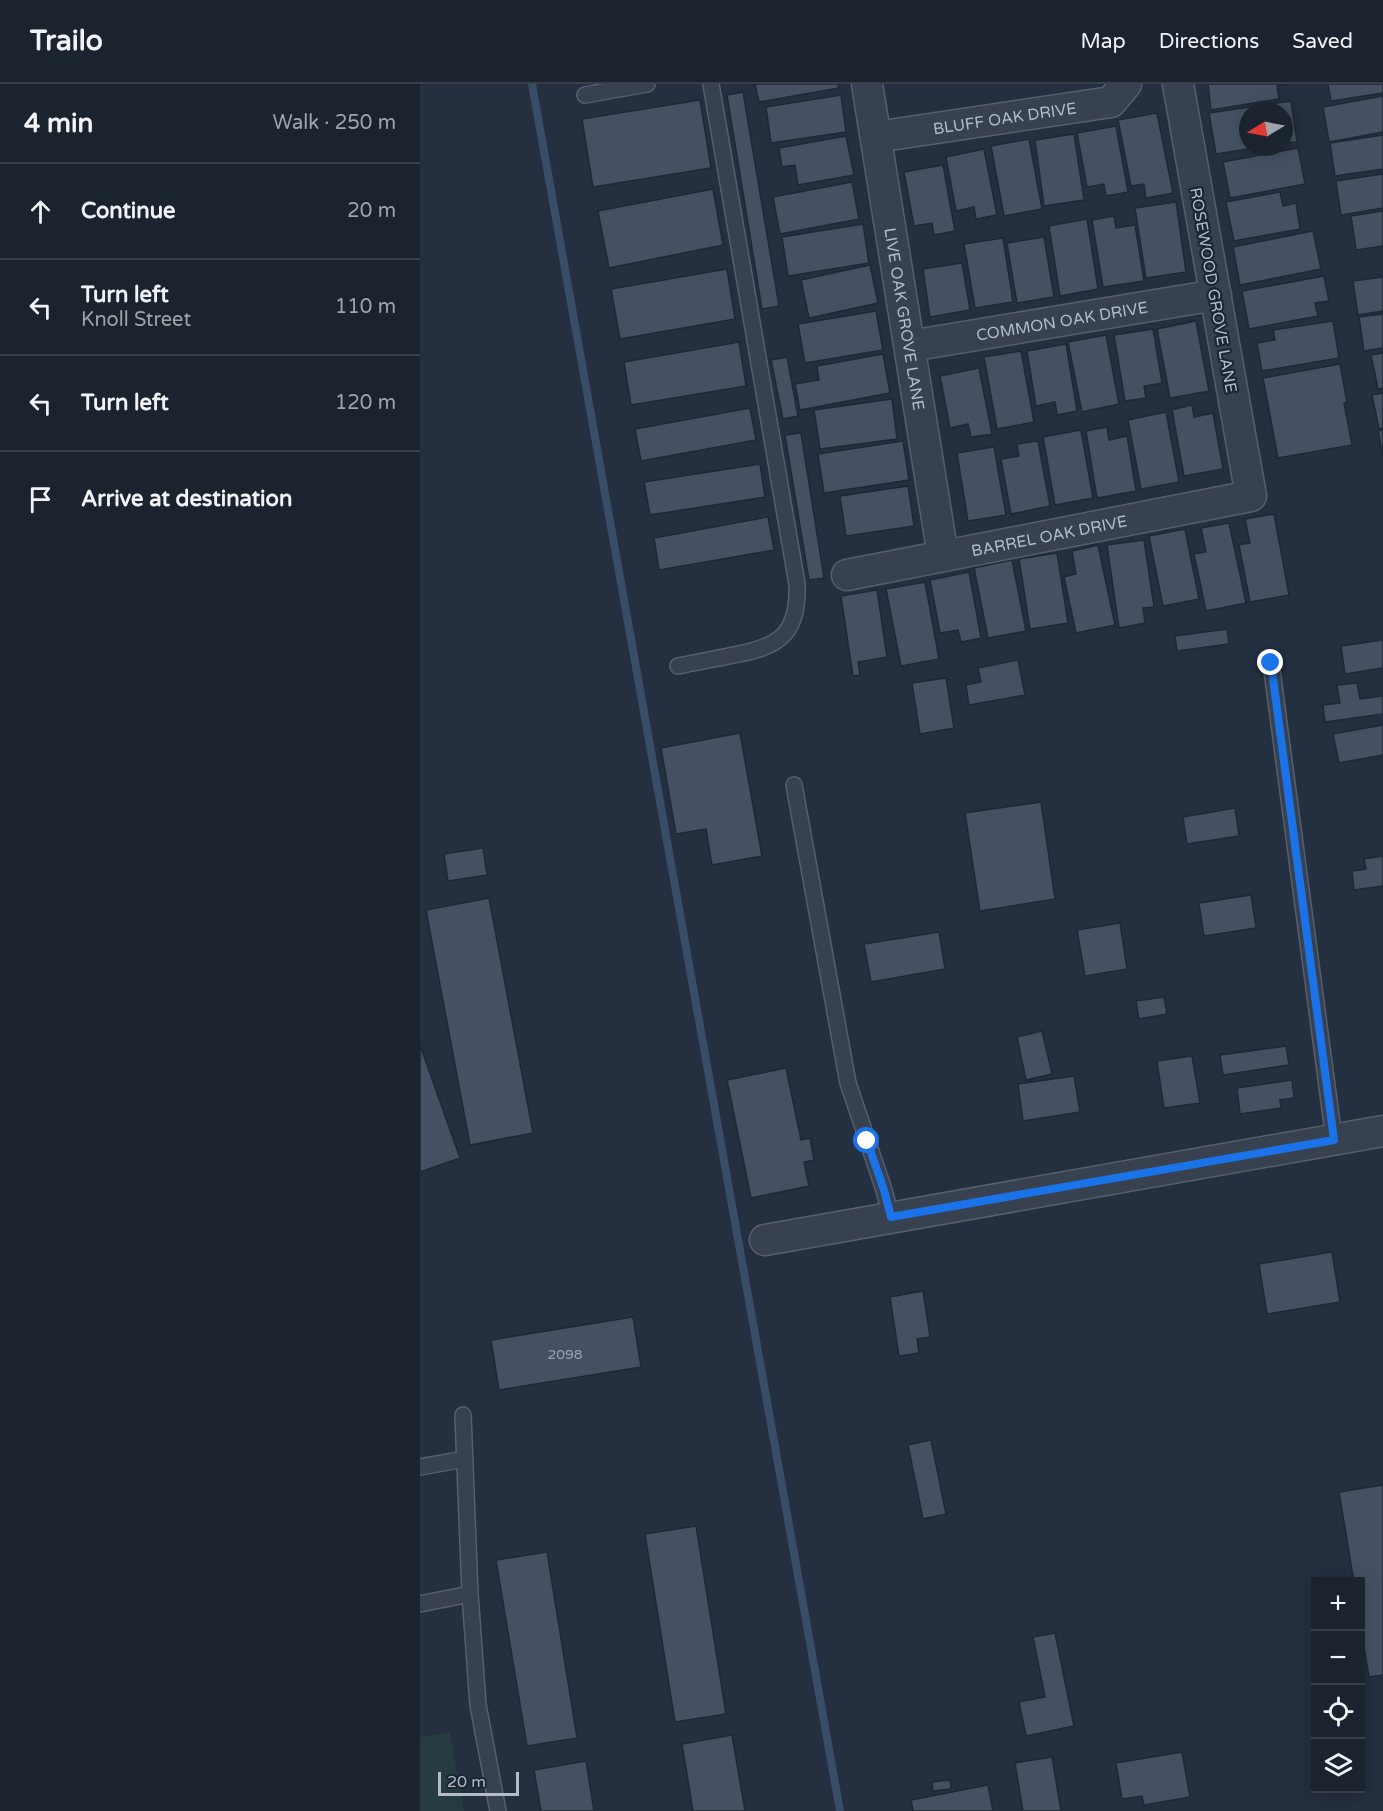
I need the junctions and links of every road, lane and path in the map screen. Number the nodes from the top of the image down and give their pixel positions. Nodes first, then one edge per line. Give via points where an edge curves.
1 (647, 84) edge
2 (711, 84) edge
3 (867, 84) edge
4 (1126, 84) edge
5 (1178, 84) edge
6 (585, 95) dead end
7 (876, 137) junction
8 (1216, 295) junction
9 (910, 346) junction
10 (1251, 496) joint
11 (944, 555) junction
12 (847, 574) dead end
13 (1271, 663) dead end
14 (678, 666) dead end
15 (794, 785) dead end
16 (1383, 1131) edge
17 (1334, 1140) junction
18 (891, 1217) junction
19 (765, 1240) dead end
20 (463, 1415) dead end
21 (465, 1459) junction
22 (420, 1467) edge
23 (470, 1594) junction
24 (420, 1604) edge
25 (498, 1811) edge

1 - 6 lane
2 - 14 lane via 797,598 789,627 771,646
3 - 7 street, LIVE OAK GROVE LANE
4 - 7 street, BLUFF OAK DRIVE via 1111,102
5 - 8 street, ROSEWOOD GROVE LANE
7 - 9 street, LIVE OAK GROVE LANE
8 - 9 street, COMMON OAK DRIVE
8 - 10 street, ROSEWOOD GROVE LANE
9 - 11 street, LIVE OAK GROVE LANE
10 - 11 street, BARREL OAK DRIVE
11 - 12 street, BARREL OAK DRIVE
13 - 17 lane
15 - 18 lane via 849,1083
16 - 17 street
17 - 18 street
18 - 19 street
20 - 21 lane
21 - 22 lane
21 - 23 lane
23 - 24 lane
23 - 25 lane via 478,1705

